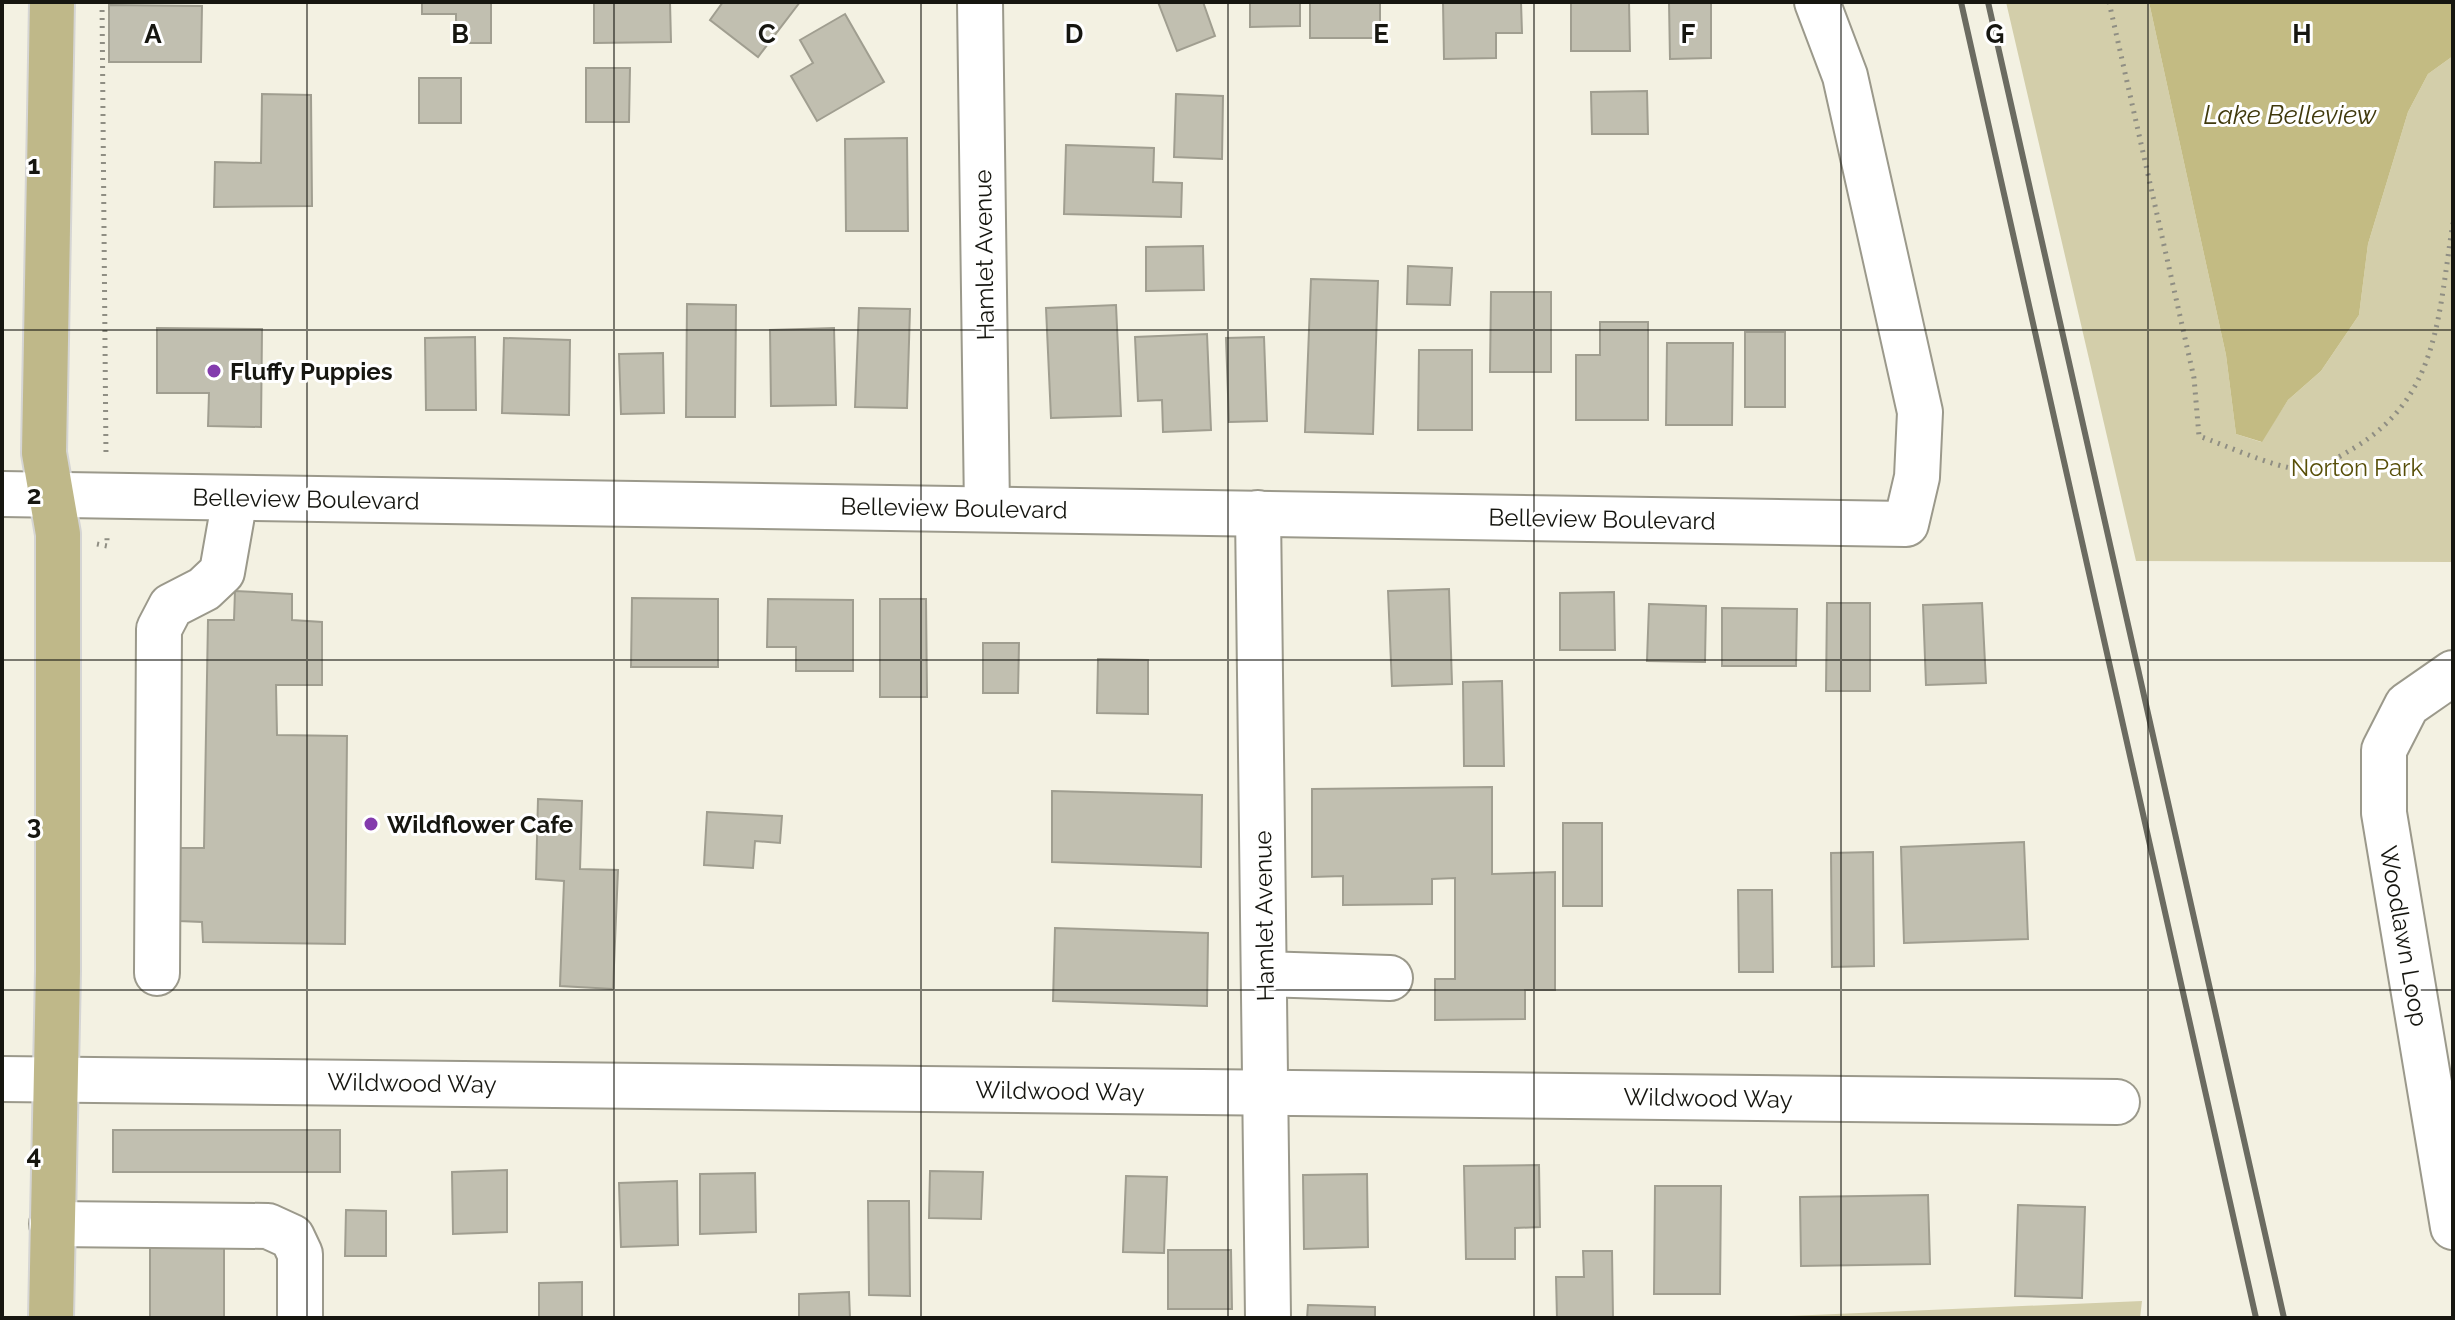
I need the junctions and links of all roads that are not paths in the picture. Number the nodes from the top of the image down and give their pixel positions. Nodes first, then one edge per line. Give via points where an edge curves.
1 (52, 2) edge
2 (980, 2) edge
3 (1817, 2) edge
4 (2, 494) edge
5 (53, 496) junction
6 (235, 498) junction
7 (987, 509) junction
8 (1258, 513) junction
9 (2453, 673) edge
10 (157, 973) dead end
11 (1265, 974) junction
12 (1390, 978) dead end
13 (54, 1077) junction
14 (2, 1079) edge
15 (1266, 1094) junction
16 (2117, 1102) dead end
17 (52, 1224) junction
18 (2453, 1227) edge
19 (51, 1318) edge
20 (300, 1318) edge
21 (1268, 1318) edge

1 - 5 main road via 44,453
2 - 7 street, Hamlet Avenue
3 - 8 street, Belleview Boulevard via 1845,76 1920,412 1917,477 1906,524
4 - 5 street, Belleview Boulevard
5 - 6 street, Belleview Boulevard
5 - 13 main road via 58,534
6 - 7 street, Belleview Boulevard
6 - 10 street via 222,572 204,589 171,606 159,629
7 - 8 street, Belleview Boulevard
8 - 11 street, Hamlet Avenue
9 - 18 street, Woodlawn Loop via 2407,705 2384,750 2384,813
11 - 12 street
11 - 15 street, Hamlet Avenue
13 - 14 street, Wildwood Way
13 - 15 street, Wildwood Way
13 - 17 main road
15 - 16 street, Wildwood Way
15 - 21 street, Hamlet Avenue
17 - 19 main road
17 - 20 street via 268,1226 292,1237 300,1254

